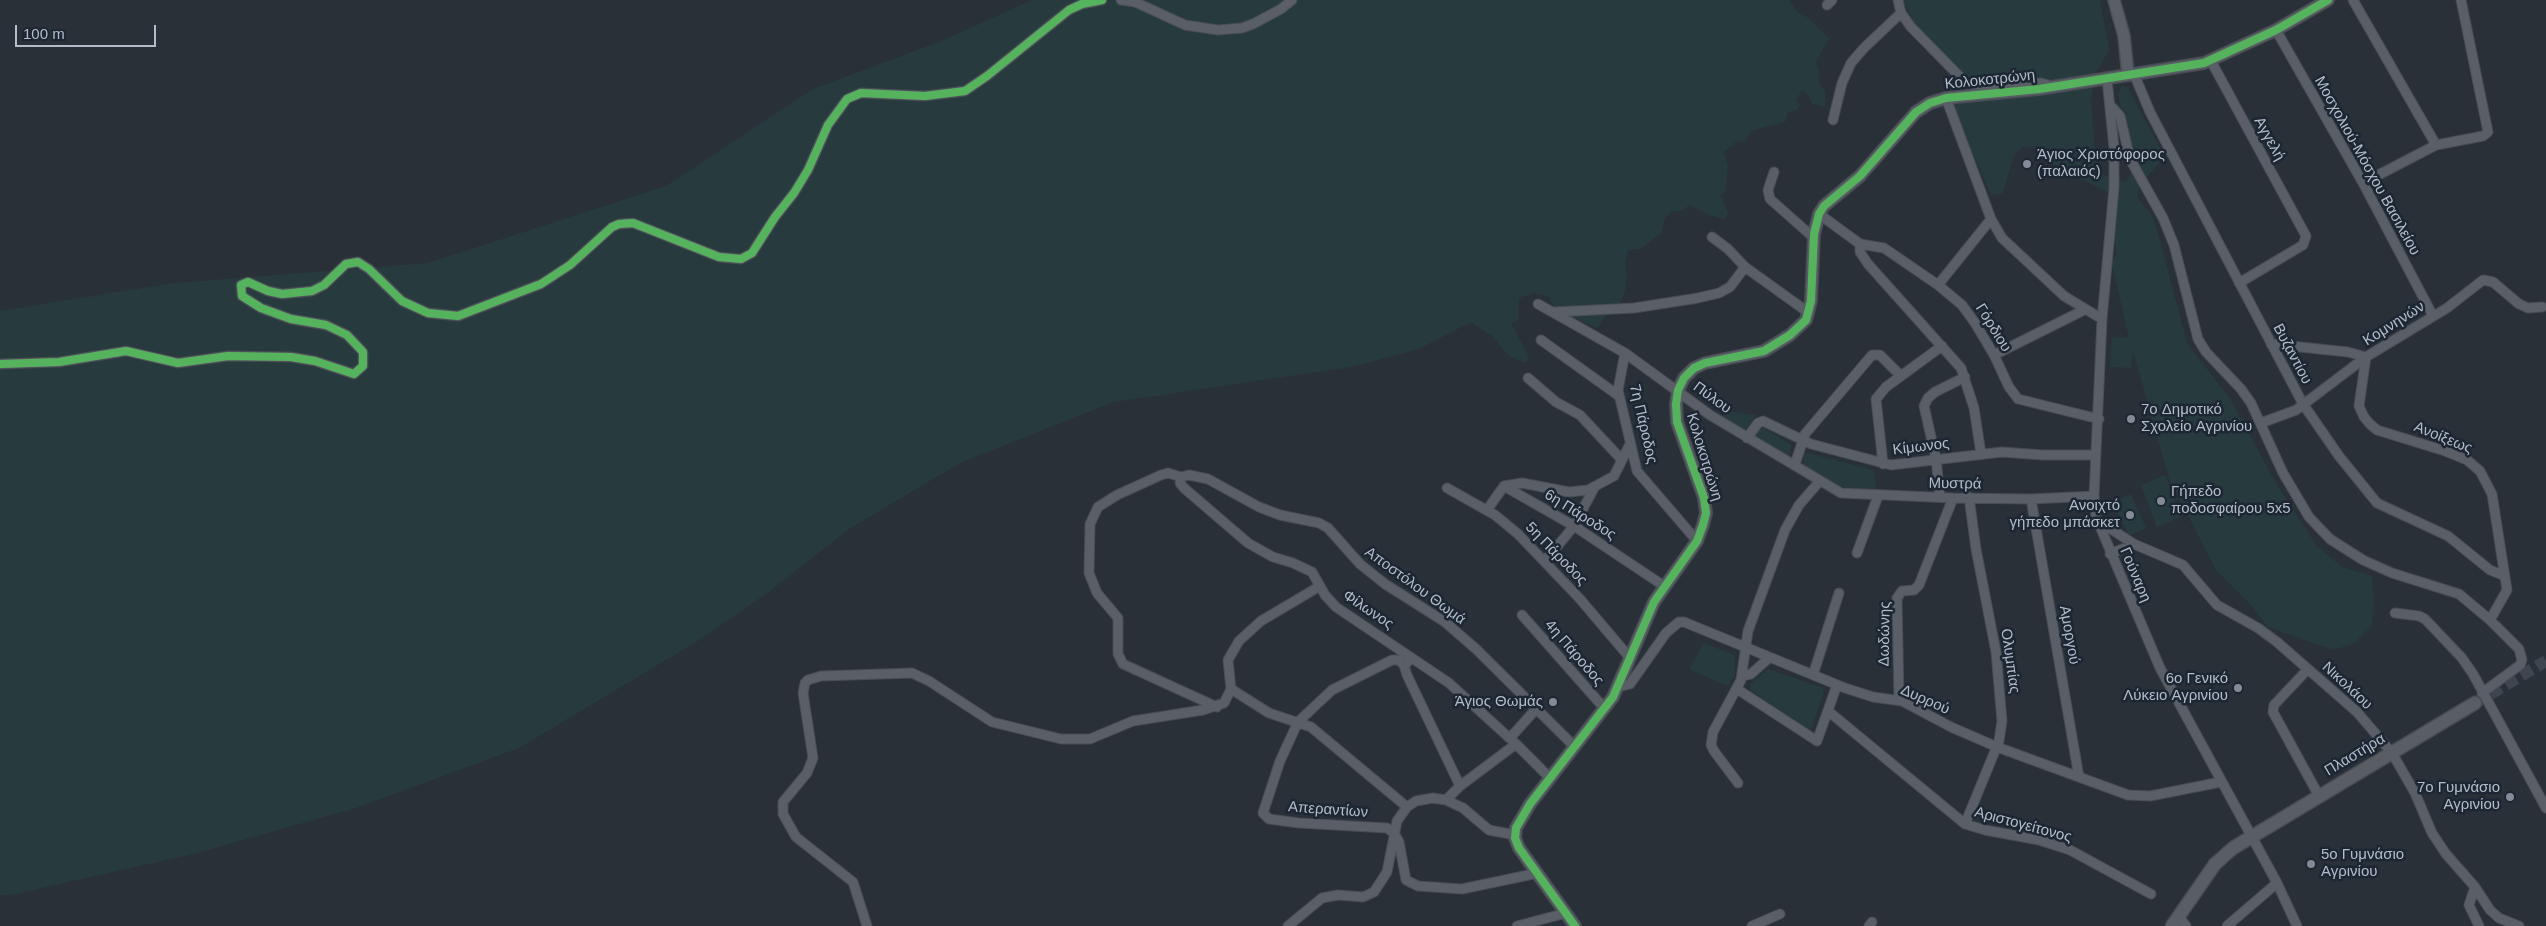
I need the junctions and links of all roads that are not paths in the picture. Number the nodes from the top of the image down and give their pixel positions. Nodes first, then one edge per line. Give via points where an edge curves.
1 (1102, 0) edge
2 (1121, 0) edge
3 (1292, 0) edge
4 (1898, 0) edge
5 (2114, 0) edge
6 (2328, 0) edge
7 (2353, 0) edge
8 (2462, 0) edge
9 (1901, 13) junction
10 (2276, 30) junction
11 (2211, 61) junction
12 (2131, 75) junction
13 (2107, 79) junction
14 (2054, 87) junction
15 (1946, 98) junction
16 (2110, 104) junction
17 (1832, 120) dead end
18 (2436, 145) junction
19 (1774, 172) dead end
20 (2363, 183) junction
21 (1819, 214) junction
22 (1991, 219) junction
23 (1712, 237) dead end
24 (1814, 238) junction
25 (1860, 244) junction
26 (1745, 267) junction
27 (2239, 283) junction
28 (1938, 285) junction
29 (1538, 304) dead end
30 (2542, 307) dead end
31 (2084, 310) junction
32 (1554, 312) junction
33 (1809, 313) junction
34 (2433, 316) junction
35 (2102, 319) junction
36 (1541, 340) dead end
37 (2271, 344) junction
38 (1942, 346) junction
39 (1624, 354) junction
40 (1994, 355) junction
41 (2366, 357) junction
42 (0, 364) edge
43 (1901, 376) junction
44 (1966, 377) junction
45 (1528, 378) dead end
46 (1678, 390) junction
47 (1619, 396) junction
48 (2303, 404) junction
49 (2099, 419) junction
50 (2261, 423) junction
51 (1747, 438) junction
52 (1802, 440) junction
53 (1630, 444) junction
54 (1981, 454) junction
55 (2096, 455) junction
56 (1936, 459) junction
57 (1622, 460) junction
58 (1795, 464) junction
59 (1883, 464) junction
60 (1185, 476) junction
61 (1819, 482) junction
62 (1504, 486) junction
63 (1447, 488) dead end
64 (1594, 488) junction
65 (1878, 496) junction
66 (2094, 496) junction
67 (1940, 498) junction
68 (1953, 498) junction
69 (1969, 498) junction
70 (2031, 499) junction
71 (1487, 510) junction
72 (2098, 525) junction
73 (1574, 526) junction
74 (1696, 541) junction
75 (2134, 544) junction
76 (1857, 552) dead end
77 (2110, 554) junction
78 (1545, 561) junction
79 (2505, 576) junction
80 (1320, 586) junction
81 (1664, 586) junction
82 (1839, 593) dead end
83 (2395, 613) dead end
84 (1522, 615) dead end
85 (2490, 620) junction
86 (1746, 649) junction
87 (1414, 658) junction
88 (1630, 658) junction
89 (1769, 658) junction
90 (1404, 665) junction
91 (2308, 669) junction
92 (1812, 675) junction
93 (1742, 676) junction
94 (1837, 685) junction
95 (1618, 687) junction
96 (1231, 689) junction
97 (1737, 689) junction
98 (2479, 698) junction
99 (1899, 700) junction
100 (1217, 707) junction
101 (1605, 709) junction
102 (1536, 710) junction
103 (1828, 711) junction
104 (1298, 722) junction
105 (1513, 741) junction
106 (1575, 747) junction
107 (1997, 747) junction
108 (2392, 753) junction
109 (2079, 777) junction
110 (1550, 778) junction
111 (2221, 782) junction
112 (1738, 783) dead end
113 (1460, 786) junction
114 (2319, 796) junction
115 (1446, 800) junction
116 (1407, 807) junction
117 (2546, 808) edge
118 (1965, 824) junction
119 (1394, 833) junction
120 (1515, 835) junction
121 (2252, 836) junction
122 (1538, 873) junction
123 (2277, 883) junction
124 (2474, 887) junction
125 (2151, 894) dead end
126 (1566, 913) junction
127 (1780, 914) dead end
128 (2179, 923) edge
129 (867, 926) edge
130 (1288, 926) edge
131 (1517, 926) edge
132 (1575, 926) edge
133 (1752, 926) edge
134 (2227, 926) edge
135 (2298, 926) edge
136 (2479, 926) edge
137 (2519, 926) edge

1 - 42 street via 1069,10 965,90 925,96 861,93 847,99 828,125 794,193 752,252 741,259 719,257 633,223 619,224 570,265 541,284 458,316 428,312 402,301 358,262 346,264 324,285 312,291 282,294 248,282 241,285 242,296 261,308 291,319 326,324 347,335 364,352 363,366 354,374 291,357 228,356 178,363 126,351 59,362
2 - 3 street via 1135,2 1185,25 1218,30 1253,24
4 - 9 street
5 - 12 street
6 - 10 street, Κολοκοτρώνη
7 - 18 street
8 - 18 street via 2488,132 2483,136
9 - 14 street via 1910,27 1954,73 1969,83 1991,87 2041,83
9 - 17 street via 1851,63
10 - 11 street, Κολοκοτρώνη
10 - 20 street, Mοσχολιού-Μόσχου Βασιλείου
11 - 12 street, Κολοκοτρώνη
11 - 27 street, Αγγελή via 2306,236 2303,246
12 - 13 street, Κολοκοτρώνη
12 - 27 street, Βυζαντίου
13 - 14 street, Κολοκοτρώνη
13 - 16 street, Γούναρη
14 - 15 street, Κολοκοτρώνη
15 - 21 street, Κολοκοτρώνη via 1927,104 1916,112 1860,176 1830,200
15 - 22 street
16 - 35 street, Γούναρη via 2114,188
16 - 50 street via 2120,116 2130,159 2163,218 2174,245 2198,339 2219,368 2241,389
18 - 20 street
19 - 24 street via 1768,190 1770,199
20 - 34 street, Mοσχολιού-Μόσχου Βασιλείου
21 - 24 street
21 - 25 street, Γόρδιου
22 - 28 street
22 - 31 street via 2010,248
23 - 26 street
24 - 33 street
25 - 28 street, Γόρδιου via 1884,248
25 - 38 street, Γόρδιου via 1860,252 1868,264
26 - 32 street via 1730,287 1698,298 1634,308
26 - 33 street
27 - 37 street, Βυζαντίου
28 - 40 street, Γόρδιου via 1966,310
29 - 32 street, Πύλου
30 - 34 street, Κομνηνών via 2528,308 2519,304 2486,280 2480,281
31 - 35 street
31 - 40 street
32 - 39 street, Πύλου
33 - 46 street via 1790,335 1764,351 1694,368
34 - 41 street, Κομνηνών
35 - 49 street, Γούναρη
36 - 47 street
37 - 41 street via 2348,352
37 - 48 street, Βυζαντίου
38 - 43 street
38 - 44 street, Γόρδιου
39 - 46 street, Πύλου
39 - 47 street, 7η Πάροδος via 1618,382
40 - 49 street, Γόρδιου via 2008,387 2018,399
41 - 48 street, Κομνηνών
41 - 79 street, Ανοίξεως via 2359,402 2366,421 2377,430 2467,460 2485,478 2492,494
43 - 52 street via 1880,355 1872,355
43 - 59 street via 1876,399
44 - 54 street, Γόρδιου
44 - 56 street via 1935,392 1925,402 1924,412
45 - 57 street via 1556,402 1580,416
46 - 51 street, Πύλου
46 - 74 street, Κολοκοτρώνη via 1678,428 1706,505 1705,521
47 - 53 street, 7η Πάροδος
48 - 50 street, Κομνηνών via 2289,414
48 - 79 street, Βυζαντίου via 2377,504 2448,536 2490,570
49 - 55 street, Γούναρη
50 - 85 street via 2283,474 2304,510 2330,539 2357,557 2392,573 2450,590
51 - 52 street, Κίμωνος via 1758,423 1766,422
51 - 58 street, Πύλου
52 - 58 street
52 - 59 street, Κίμωνος
53 - 57 street
53 - 74 street, 7η Πάροδος via 1637,470
54 - 55 street, Κίμωνος
54 - 56 street, Κίμωνος
55 - 66 street, Γούναρη
56 - 59 street, Κίμωνος
56 - 67 street
57 - 64 street via 1614,476
58 - 61 street, Πύλου
60 - 80 street, Φίλωνος via 1179,480 1184,488 1248,542 1273,557 1309,570
60 - 100 street, Αποστόλου Θωμά via 1161,475 1098,507 1090,524 1089,573 1097,593 1118,618 1118,654 1123,664
60 - 102 street, Αποστόλου Θωμά via 1208,479 1260,507 1328,528 1360,564 1445,622 1476,649
61 - 65 street, Μυστρά via 1841,493
61 - 86 street via 1799,505 1785,530 1748,632
62 - 64 street via 1522,484 1570,492
62 - 71 street
62 - 73 street, 6η Πάροδος
63 - 71 street, 5η Πάροδος
64 - 73 street
65 - 67 street, Μυστρά
65 - 76 street
66 - 70 street, Μυστρά
66 - 72 street, Γούναρη
67 - 68 street, Μυστρά
68 - 69 street, Μυστρά
68 - 99 street, Δωδώνης via 1919,585 1916,590 1902,592 1897,598
69 - 70 street, Μυστρά
69 - 107 street, Ολυμπίας via 2000,682 2002,720
70 - 109 street, Αμοργού
71 - 78 street, 5η Πάροδος
72 - 75 street, Νικολάου via 2111,529
72 - 77 street, Γούναρη
73 - 78 street
73 - 81 street, 6η Πάροδος
74 - 81 street, Κολοκοτρώνη
75 - 77 street
75 - 91 street, Νικολάου via 2183,565 2216,605 2258,628
77 - 111 street, Γούναρη via 2160,668
78 - 88 street, 5η Πάροδος
79 - 85 street, Ανοίξεως via 2506,594
80 - 87 street, Φίλωνος via 1336,607
80 - 96 street via 1261,621 1239,641 1228,660
81 - 88 street, Κολοκοτρώνη
82 - 92 street
83 - 98 street via 2419,616 2430,623 2467,665
84 - 101 street, 4η Πάροδος
85 - 98 street via 2517,646 2522,660 2517,668
86 - 89 street, Δυρρού
86 - 93 street
86 - 95 street, Δυρρού via 1679,622 1666,633 1630,684
87 - 90 street
87 - 105 street, Φίλωνος via 1449,683
88 - 95 street, Κολοκοτρώνη
89 - 92 street, Δυρρού
89 - 93 street via 1751,674
90 - 104 street via 1397,659 1389,661 1334,689
90 - 113 street
91 - 108 street, Νικολάου via 2356,712
91 - 114 street via 2274,705 2273,712
92 - 94 street, Δυρρού
93 - 97 street
94 - 99 street, Δυρρού via 1873,697
94 - 103 street
95 - 101 street, Κολοκοτρώνη
96 - 100 street via 1227,701
96 - 104 street via 1269,713
97 - 103 street via 1817,742
97 - 112 street via 1711,738 1714,751
98 - 108 main road, Πλαστήρα
98 - 117 street
99 - 107 street, Δυρρού
100 - 129 street via 1147,717 1090,738 1070,740 992,722 930,681 912,673 821,676 808,680 803,693 813,758 807,773 783,802 783,814 796,837 853,882
101 - 106 street, Κολοκοτρώνη
102 - 105 street
102 - 106 street, Αποστόλου Θωμά
103 - 118 street, Αριστογείτονος
104 - 116 street via 1316,730
104 - 119 street, Απεραντίων via 1282,755 1263,810 1269,819 1380,827
105 - 110 street, Φίλωνος
105 - 113 street
106 - 110 street, Κολοκοτρώνη
107 - 109 street, Δυρρού
107 - 118 street, Ολυμπίας
108 - 114 main road, Πλαστήρα
108 - 124 street, Νικολάου via 2438,842
109 - 111 street, Δυρρού via 2139,797
110 - 120 street, Κολοκοτρώνη via 1521,818
111 - 121 street, Γούναρη
113 - 115 street
114 - 121 main road, Πλαστήρα
115 - 116 street via 1422,799
115 - 120 street via 1463,808 1489,830
116 - 119 street via 1397,821
118 - 125 street, Αριστογείτονος via 2063,848
119 - 122 street via 1399,842 1405,877 1409,883 1418,886 1462,889
119 - 130 street via 1387,872 1374,892 1363,897 1338,895 1322,898
120 - 122 street via 1521,851
121 - 123 street, Γούναρη
121 - 128 main road, Πλαστήρα via 2215,864
122 - 126 street
123 - 134 street
123 - 135 street, Γούναρη
124 - 136 street via 2469,905
124 - 137 street, Νικολάου via 2495,915
126 - 131 street
126 - 132 street
127 - 133 street

